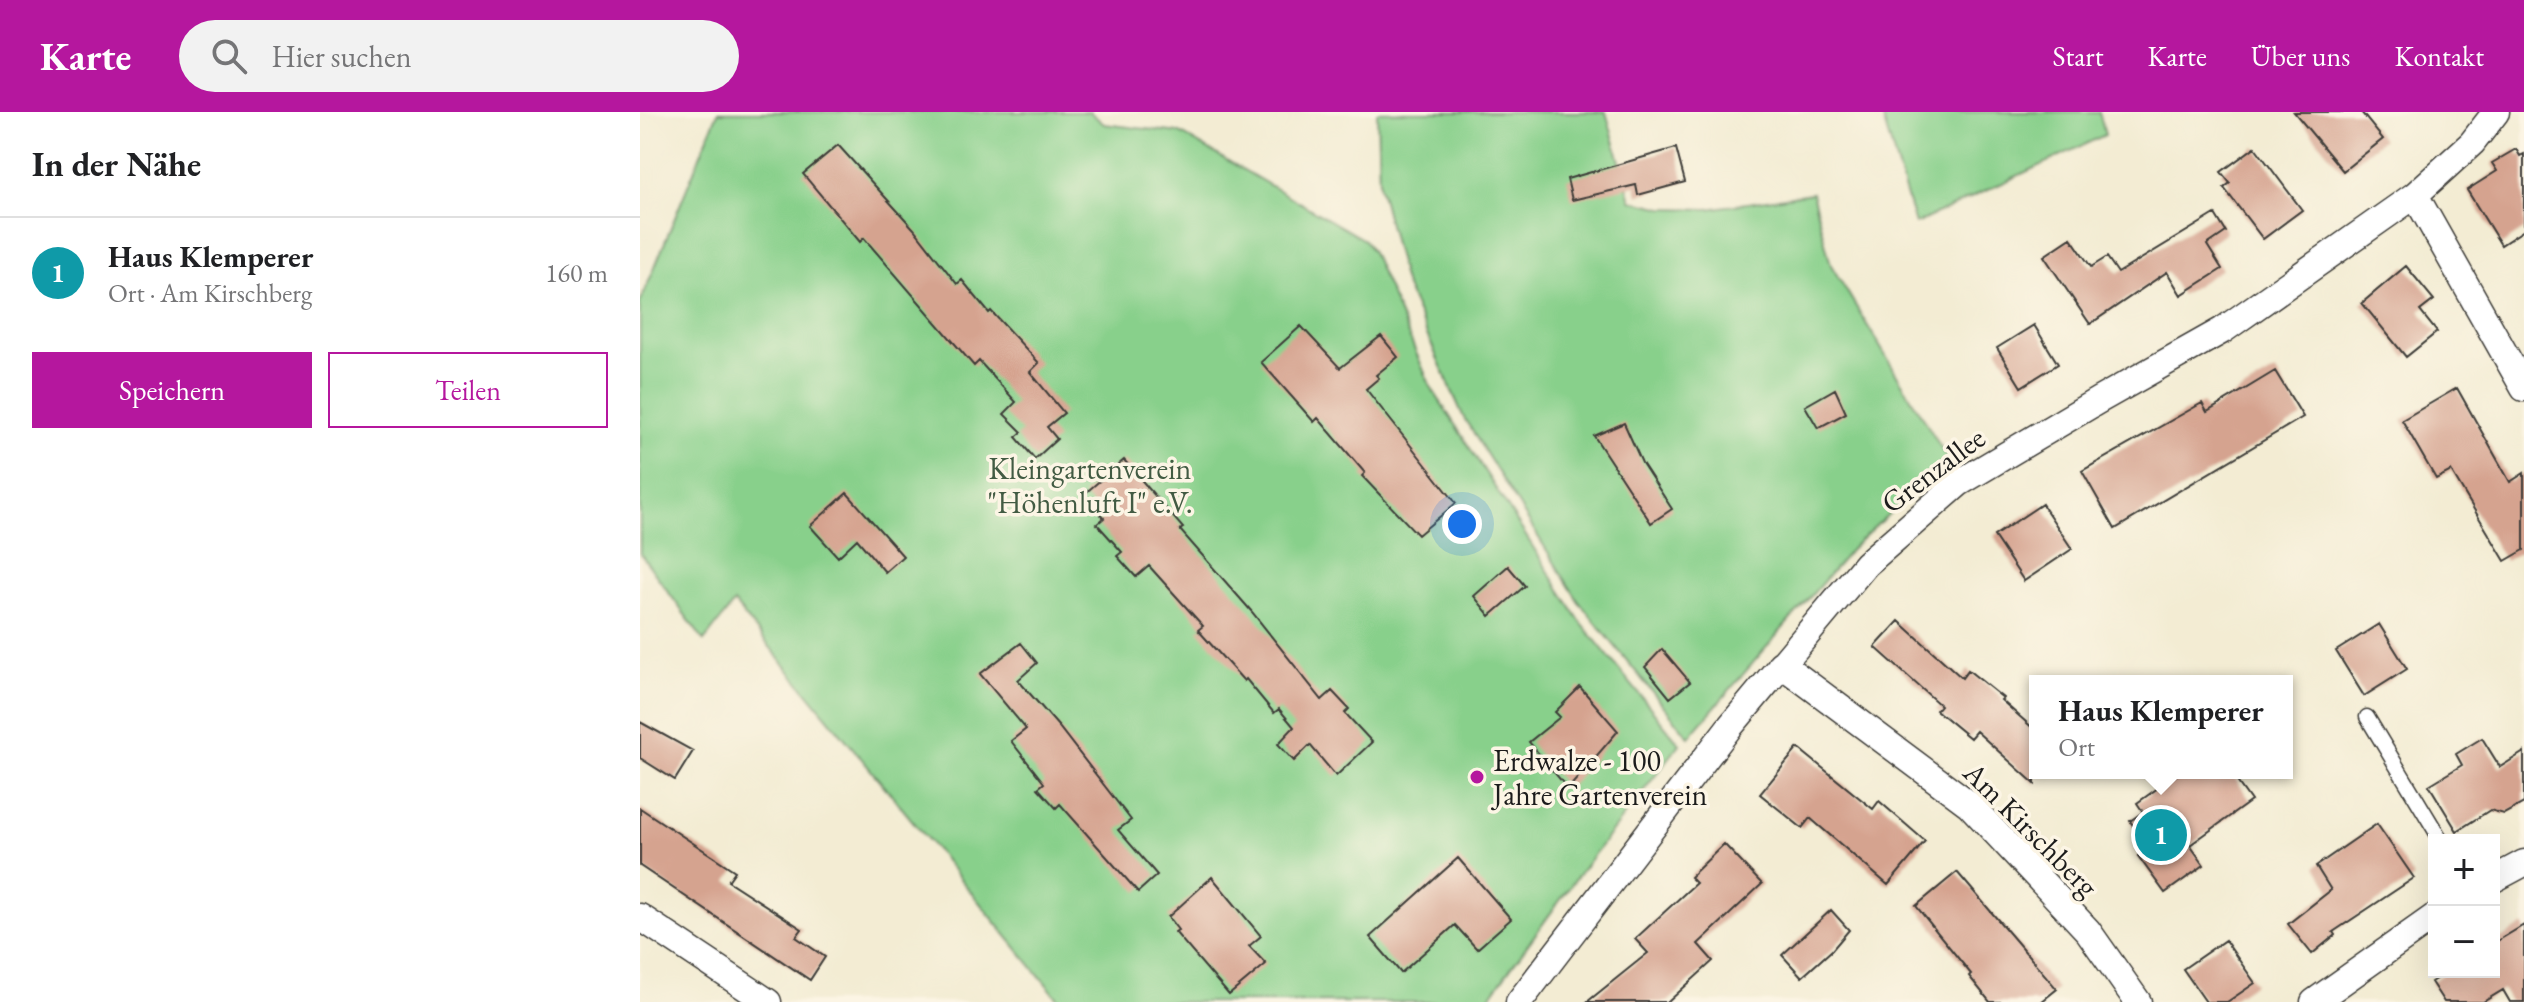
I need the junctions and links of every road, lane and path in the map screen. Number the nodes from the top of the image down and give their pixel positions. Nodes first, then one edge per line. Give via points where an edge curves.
1 (2496, 112) edge
2 (2415, 195) junction
3 (2524, 388) edge
4 (1781, 664) junction
5 (2367, 717) dead end
6 (2437, 834) edge
7 (2524, 863) edge
8 (2500, 876) edge
9 (640, 917) edge
10 (2428, 921) edge
11 (768, 1002) edge
12 (1519, 1002) edge
13 (2138, 1002) edge
14 (2314, 1002) edge

1 - 2 street, Grenzallee via 2472,143
2 - 3 street
2 - 4 street, Grenzallee via 2223,330 1959,483 1866,564
4 - 12 street, Grenzallee
4 - 13 street, Am Kirschberg via 1969,804 2088,931
5 - 6 lane
7 - 8 street
9 - 11 street
10 - 14 street

